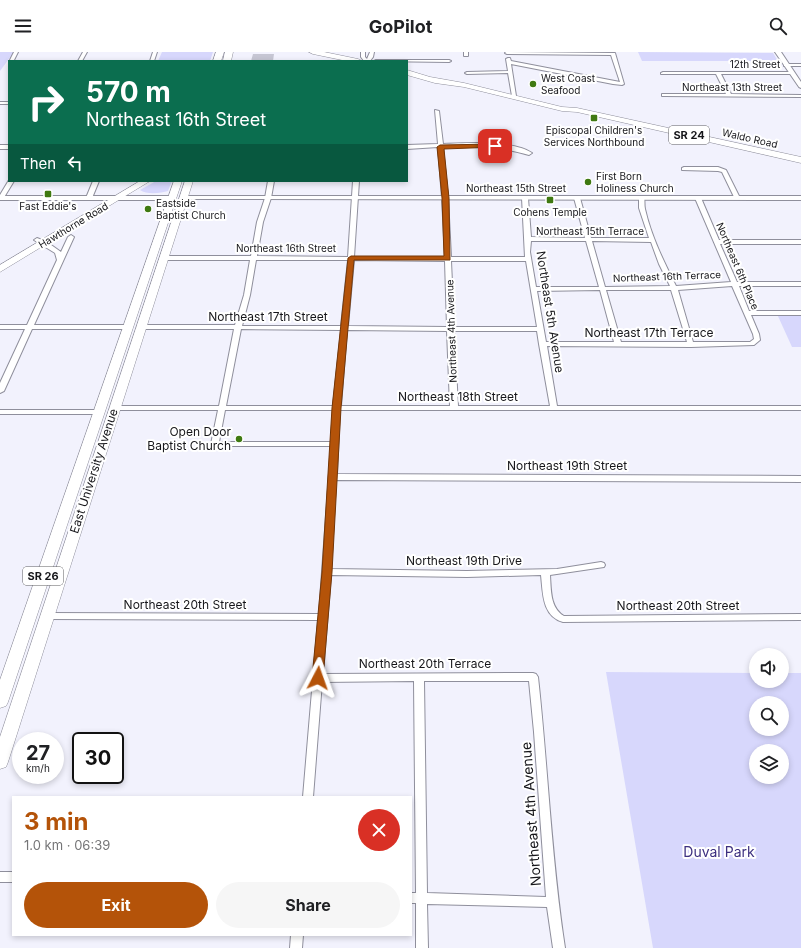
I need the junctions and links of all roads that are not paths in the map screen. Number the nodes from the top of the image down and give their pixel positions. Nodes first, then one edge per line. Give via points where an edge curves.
1 (16, 52) edge
2 (313, 52) edge
3 (778, 52) edge
4 (321, 53) edge
5 (507, 53) edge
6 (12, 59) dead end
7 (353, 60) edge
8 (408, 61) edge
9 (449, 61) dead end
10 (509, 62) junction
11 (786, 65) junction
12 (801, 65) edge
13 (408, 72) edge
14 (510, 72) junction
15 (467, 73) dead end
16 (664, 73) dead end
17 (718, 73) junction
18 (792, 73) junction
19 (800, 85) edge
20 (664, 95) dead end
21 (729, 95) junction
22 (514, 96) junction
23 (801, 96) edge
24 (437, 111) dead end
25 (408, 147) edge
26 (440, 147) junction
27 (529, 153) dead end
28 (801, 160) edge
29 (684, 169) dead end
30 (10, 182) edge
31 (96, 182) edge
32 (134, 182) edge
33 (144, 182) edge
34 (178, 182) edge
35 (189, 182) edge
36 (271, 182) edge
37 (356, 182) edge
38 (0, 198) edge
39 (89, 198) junction
40 (108, 198) junction
41 (119, 198) junction
42 (172, 198) junction
43 (184, 198) junction
44 (268, 198) junction
45 (354, 198) junction
46 (445, 198) junction
47 (525, 198) junction
48 (577, 198) junction
49 (642, 198) junction
50 (698, 198) junction
51 (737, 198) junction
52 (801, 198) edge
53 (71, 237) dead end
54 (528, 239) junction
55 (588, 240) junction
56 (653, 240) junction
57 (41, 241) junction
58 (717, 242) junction
59 (801, 242) edge
60 (151, 258) junction
61 (164, 258) junction
62 (254, 258) junction
63 (351, 258) junction
64 (448, 258) junction
65 (528, 259) junction
66 (60, 260) junction
67 (0, 262) edge
68 (0, 269) edge
69 (734, 284) junction
70 (801, 284) edge
71 (602, 288) junction
72 (674, 288) junction
73 (533, 289) junction
74 (747, 313) junction
75 (801, 313) edge
76 (29, 327) junction
77 (128, 327) junction
78 (140, 327) junction
79 (0, 328) edge
80 (238, 328) junction
81 (344, 328) junction
82 (450, 328) junction
83 (539, 328) junction
84 (755, 341) joint
85 (542, 344) junction
86 (618, 344) junction
87 (691, 345) junction
88 (0, 391) edge
89 (554, 407) junction
90 (114, 408) junction
91 (222, 408) junction
92 (336, 408) junction
93 (454, 408) junction
94 (801, 408) edge
95 (0, 412) edge
96 (99, 412) junction
97 (334, 444) junction
98 (332, 477) junction
99 (801, 479) edge
100 (81, 511) junction
101 (65, 512) junction
102 (601, 565) dead end
103 (327, 572) junction
104 (545, 573) junction
105 (29, 616) junction
106 (47, 616) junction
107 (322, 617) junction
108 (801, 617) edge
109 (419, 677) junction
110 (533, 677) joint
111 (318, 678) junction
112 (0, 702) edge
113 (0, 762) edge
114 (308, 796) edge
115 (0, 877) edge
116 (12, 877) edge
117 (416, 898) edge
118 (552, 902) junction
119 (297, 936) edge
120 (296, 948) edge
121 (422, 948) edge
122 (559, 948) edge

1 - 6 street
2 - 4 main road
3 - 11 street
4 - 7 main road
5 - 10 street
5 - 10 street via 613,54 622,84
8 - 9 street
10 - 14 street
11 - 12 street, 12th Street
11 - 18 street
13 - 22 main road, Waldo Road / SR 24
14 - 15 street
14 - 22 street
16 - 17 street, 12th Street
17 - 18 street, 12th Street
17 - 21 street
18 - 19 street
20 - 21 street, Northeast 13th Street
21 - 23 street, Northeast 13th Street
22 - 28 main road, Waldo Road / SR 24 via 562,109 577,110
24 - 26 street, Northeast 4th Avenue
25 - 26 street
26 - 27 street via 499,146
26 - 46 street, Northeast 4th Avenue
29 - 51 street via 724,171
30 - 38 street
31 - 39 street
32 - 40 main road, Hawthorne Road
33 - 41 main road, Hawthorne Road
34 - 42 main road, East University Avenue / SR 26
35 - 43 main road, East University Avenue / SR 26
36 - 44 street
37 - 45 street
38 - 39 street
39 - 40 street
40 - 41 street
40 - 57 main road, Hawthorne Road
41 - 42 street
41 - 57 main road, Hawthorne Road
42 - 43 main road
42 - 60 main road, East University Avenue / SR 26
43 - 44 street, Northeast 15th Street
43 - 61 main road, East University Avenue / SR 26
44 - 45 street, Northeast 15th Street
44 - 62 street via 260,222
45 - 46 street, Northeast 15th Street
45 - 63 street
46 - 47 street, Northeast 15th Street
46 - 64 street, Northeast 4th Avenue
47 - 48 street, Northeast 15th Street
47 - 54 street, Northeast 5th Avenue
48 - 49 street, Northeast 15th Street
48 - 55 street
49 - 50 street, Northeast 15th Street
49 - 56 street via 644,214
50 - 51 street, Northeast 15th Street
50 - 58 street, Northeast 6th Place
51 - 52 street, Northeast 15th Street
53 - 66 street
54 - 55 street, Northeast 15th Terrace
54 - 65 street, Northeast 5th Avenue
55 - 56 street, Northeast 15th Terrace
55 - 71 street
56 - 72 street
57 - 66 street via 58,252
57 - 67 main road, Hawthorne Road
57 - 68 main road, Hawthorne Road
58 - 59 street
58 - 69 street, Northeast 6th Place
60 - 61 main road
60 - 77 main road, East University Avenue / SR 26
61 - 62 street, Northeast 16th Street
61 - 78 main road, East University Avenue / SR 26
62 - 63 street, Northeast 16th Street
62 - 80 street
63 - 64 street, Northeast 16th Street
63 - 81 street
64 - 65 street, Northeast 16th Street
64 - 82 street, Northeast 4th Avenue
65 - 73 street, Northeast 5th Avenue
66 - 76 street
69 - 70 street, Northeast 16th Terrace
69 - 72 street, Northeast 16th Terrace
69 - 74 street, Northeast 6th Place
71 - 72 street, Northeast 16th Terrace
71 - 73 street, Northeast 16th Terrace
71 - 86 street
72 - 87 street
73 - 83 street, Northeast 5th Avenue
74 - 75 street
74 - 84 street, Northeast 6th Place via 756,334
76 - 77 street
76 - 79 street
76 - 88 street
77 - 78 main road
77 - 96 main road, East University Avenue / SR 26
78 - 80 street, Northeast 17th Street
78 - 90 main road, East University Avenue / SR 26
80 - 81 street, Northeast 17th Street
80 - 91 street
81 - 82 street, Northeast 17th Street
81 - 92 street
82 - 83 street, Northeast 17th Street
82 - 93 street, Northeast 4th Avenue
83 - 85 street, Northeast 5th Avenue
84 - 87 street, Northeast 17th Terrace via 752,344 736,345
85 - 86 street, Northeast 17th Terrace
85 - 89 street, Northeast 5th Avenue
86 - 87 street, Northeast 17th Terrace
89 - 93 street, Northeast 18th Street
89 - 94 street, Northeast 18th Street
90 - 91 street, Northeast 18th Street
90 - 96 main road
90 - 100 main road, East University Avenue / SR 26
91 - 92 street, Northeast 18th Street
91 - 97 street via 215,444
92 - 93 street, Northeast 18th Street
92 - 97 street
95 - 96 street
96 - 101 main road, East University Avenue / SR 26
97 - 98 street
98 - 99 street, Northeast 19th Street
98 - 103 street
100 - 101 main road
100 - 106 main road, East University Avenue / SR 26
101 - 105 main road, East University Avenue / SR 26
102 - 104 street, Northeast 19th Drive
103 - 104 street, Northeast 19th Drive
103 - 107 street
104 - 108 street, Northeast 20th Street via 550,609 563,619
105 - 106 main road
105 - 112 main road, East University Avenue / SR 26
106 - 107 street, Northeast 20th Street
106 - 113 main road, East University Avenue / SR 26
107 - 111 street
109 - 110 street, Northeast 20th Terrace
109 - 111 street, Northeast 20th Terrace
109 - 117 street
110 - 118 street, Northeast 4th Avenue
111 - 114 street
115 - 116 street
117 - 118 street
117 - 121 street
118 - 122 street, Northeast 4th Avenue
119 - 120 street

